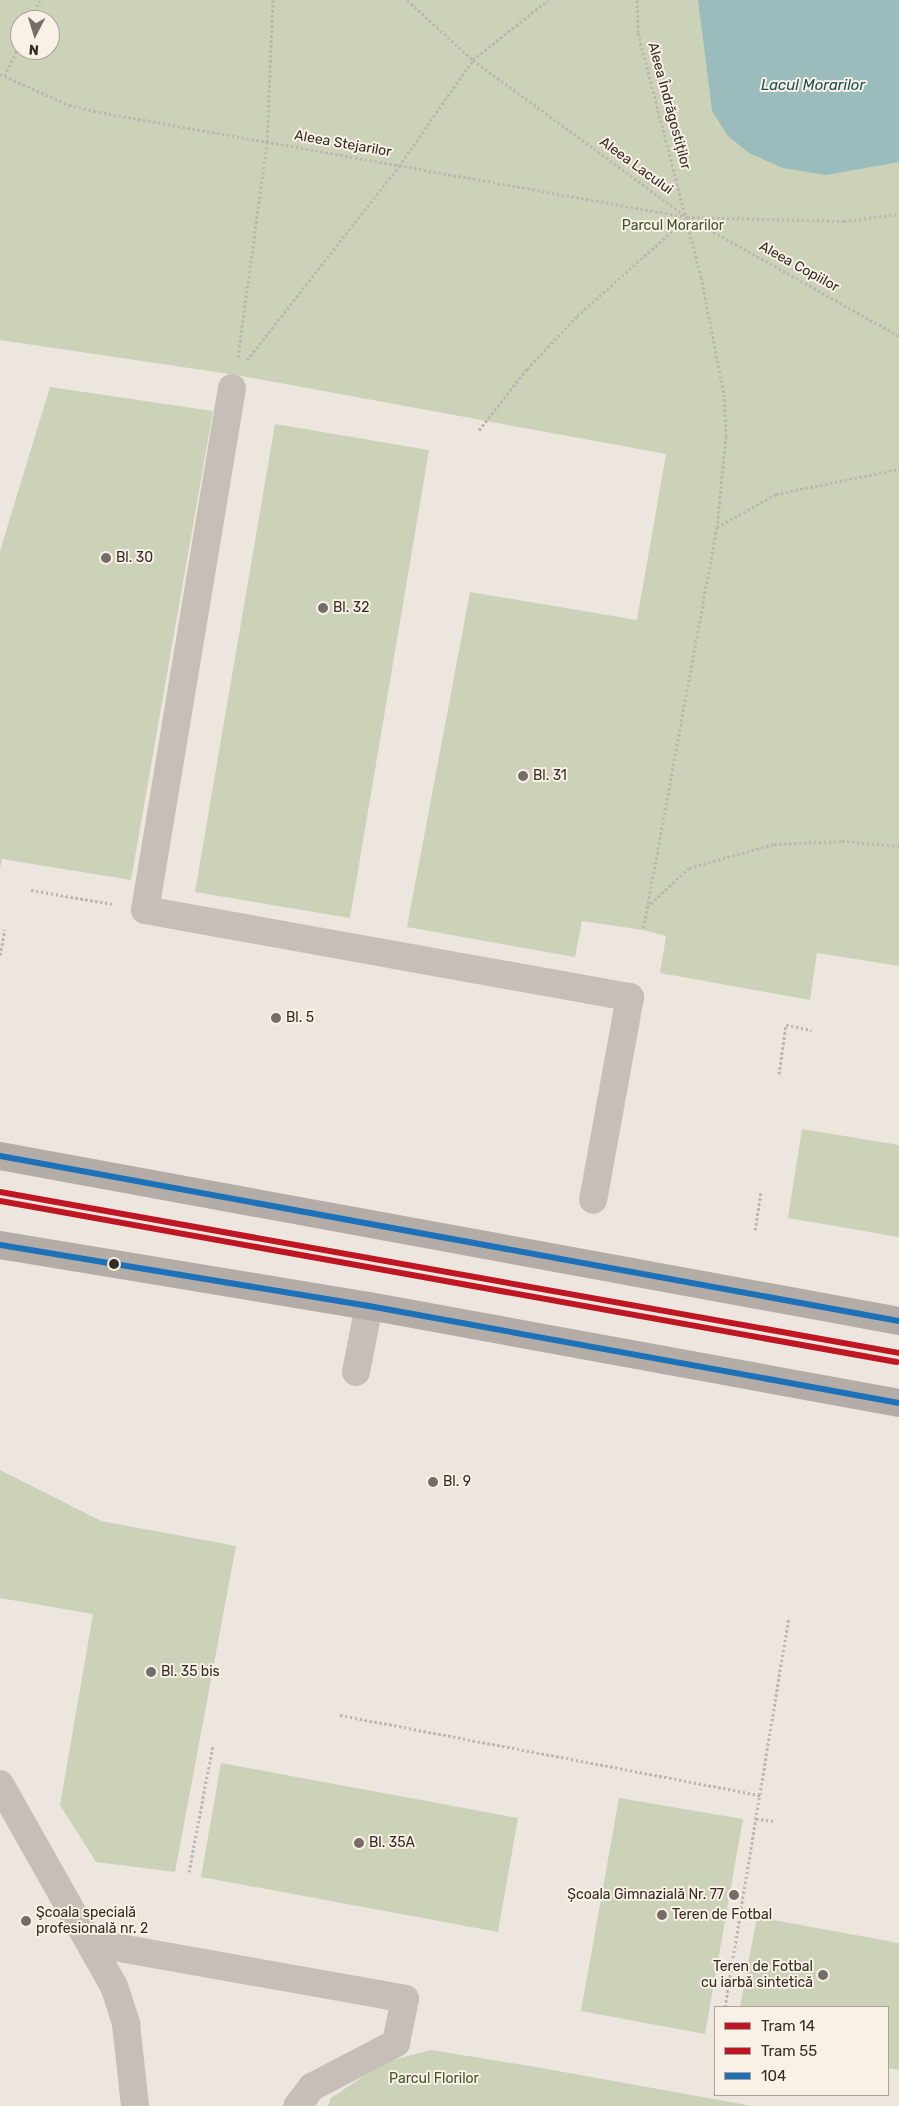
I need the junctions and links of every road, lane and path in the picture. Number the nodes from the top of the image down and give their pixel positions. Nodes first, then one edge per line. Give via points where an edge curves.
1 (273, 0) edge
2 (408, 0) edge
3 (548, 0) edge
4 (637, 0) edge
5 (12, 60) edge
6 (473, 60) junction
7 (0, 74) edge
8 (4, 76) junction
9 (267, 142) junction
10 (400, 166) junction
11 (899, 214) edge
12 (687, 217) junction
13 (899, 336) edge
14 (234, 381) junction
15 (479, 430) dead end
16 (899, 469) edge
17 (717, 527) junction
18 (899, 846) edge
19 (31, 890) dead end
20 (647, 908) junction
21 (145, 910) junction
22 (5, 929) dead end
23 (643, 930) dead end
24 (0, 956) edge
25 (812, 1030) dead end
26 (779, 1074) dead end
27 (0, 1156) edge
28 (761, 1191) dead end
29 (593, 1200) dead end
30 (755, 1230) dead end
31 (0, 1244) edge
32 (369, 1306) junction
33 (899, 1321) edge
34 (356, 1372) dead end
35 (899, 1403) edge
36 (788, 1617) dead end
37 (340, 1715) dead end
38 (212, 1745) dead end
39 (0, 1784) edge
40 (760, 1795) junction
41 (756, 1819) junction
42 (774, 1821) dead end
43 (189, 1872) dead end
44 (92, 1944) junction
45 (725, 2006) edge
46 (135, 2106) edge
47 (297, 2106) edge

1 - 9 path
2 - 6 path, Aleea Lacului
3 - 6 path
4 - 12 path, Aleea Îndrăgostiților via 638,33
5 - 8 path
6 - 10 path
6 - 12 path, Aleea Lacului
7 - 8 path, Aleea Stejarilor
8 - 9 path, Aleea Stejarilor via 69,105
9 - 10 path, Aleea Stejarilor
9 - 14 path
10 - 12 path, Aleea Stejarilor
10 - 14 path
11 - 12 path via 844,221
12 - 13 path, Aleea Copiilor
12 - 15 path via 577,316 527,369
12 - 17 path, Aleea Îndrăgostiților via 724,394 725,473
14 - 21 street
16 - 17 path via 776,494
17 - 20 path, Aleea Îndrăgostiților
18 - 20 path via 842,841 774,844 689,868
19 - 21 path
20 - 23 path, Aleea Îndrăgostiților
21 - 29 street via 630,998
22 - 24 path
25 - 26 path via 786,1025
27 - 33 main road
28 - 30 path
31 - 32 main road
32 - 34 street
32 - 35 main road
36 - 40 path
37 - 40 path
38 - 43 path
39 - 44 street
40 - 41 path
41 - 42 path
41 - 45 path
44 - 46 street via 114,1986 126,2024
44 - 47 street via 406,1999 396,2043 312,2087

